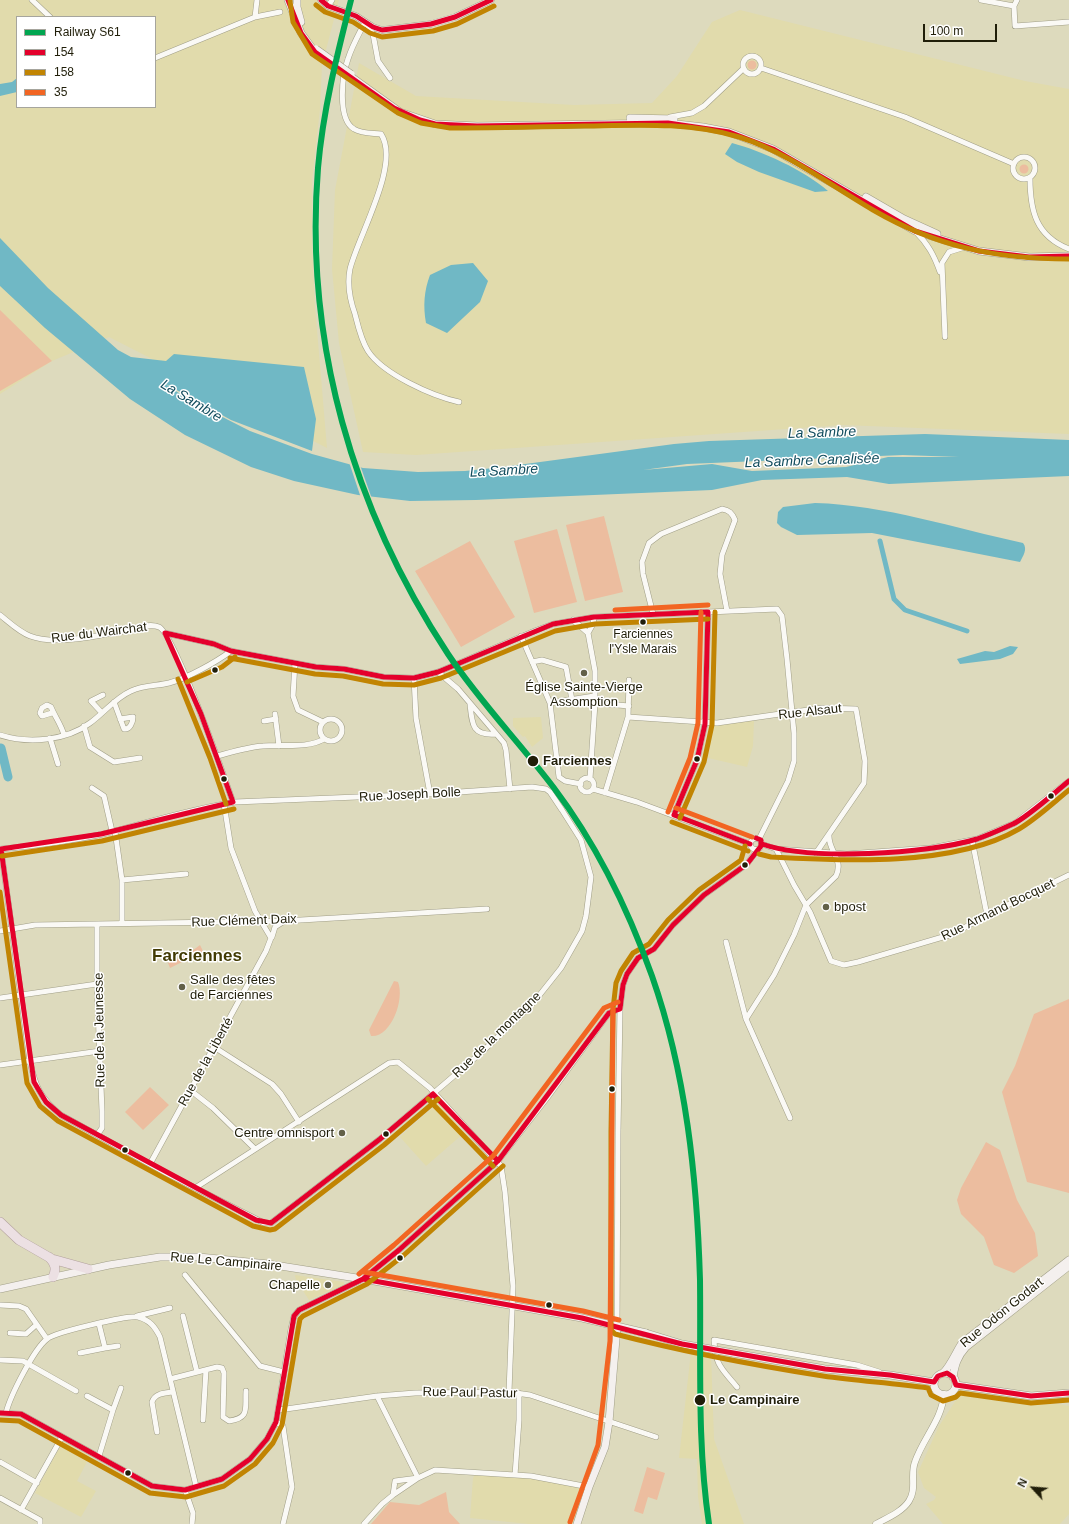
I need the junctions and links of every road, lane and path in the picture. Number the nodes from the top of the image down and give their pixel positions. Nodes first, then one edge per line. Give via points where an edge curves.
1 (32, 0) edge
2 (258, 0) edge
3 (288, 0) edge
4 (297, 0) edge
5 (321, 0) edge
6 (332, 0) edge
7 (490, 0) edge
8 (981, 0) edge
9 (1017, 0) edge
10 (328, 6) junction
11 (1014, 6) junction
12 (280, 12) dead end
13 (49, 16) edge
14 (256, 17) junction
15 (365, 22) junction
16 (1069, 22) edge
17 (316, 50) junction
18 (156, 58) edge
19 (761, 68) junction
20 (743, 69) junction
21 (350, 75) junction
22 (390, 78) dead end
23 (661, 118) junction
24 (669, 121) junction
25 (1014, 164) junction
26 (1030, 178) junction
27 (915, 231) junction
28 (965, 247) junction
29 (1069, 249) edge
30 (1069, 252) edge
31 (1069, 256) edge
32 (942, 279) junction
33 (945, 337) dead end
34 (459, 402) dead end
35 (727, 611) junction
36 (708, 612) junction
37 (653, 614) junction
38 (0, 615) edge
39 (594, 617) junction
40 (573, 620) junction
41 (165, 633) junction
42 (588, 633) junction
43 (521, 636) junction
44 (232, 651) junction
45 (532, 662) junction
46 (295, 663) junction
47 (438, 672) junction
48 (184, 676) junction
49 (414, 678) junction
50 (629, 680) dead end
51 (103, 695) dead end
52 (594, 696) junction
53 (572, 700) junction
54 (114, 702) junction
55 (470, 703) junction
56 (550, 703) junction
57 (595, 703) junction
58 (629, 706) junction
59 (52, 713) dead end
60 (102, 713) junction
61 (792, 713) junction
62 (628, 717) junction
63 (120, 719) dead end
64 (264, 721) dead end
65 (323, 722) junction
66 (705, 724) junction
67 (84, 726) junction
68 (496, 734) junction
69 (0, 735) edge
70 (64, 735) junction
71 (50, 738) junction
72 (324, 739) junction
73 (279, 746) junction
74 (217, 756) junction
75 (140, 758) dead end
76 (58, 764) dead end
77 (590, 779) junction
78 (1069, 781) edge
79 (581, 784) junction
80 (92, 788) dead end
81 (510, 789) junction
82 (593, 789) junction
83 (605, 793) junction
84 (430, 794) junction
85 (233, 802) junction
86 (224, 804) junction
87 (674, 815) junction
88 (114, 831) junction
89 (828, 834) junction
90 (972, 840) junction
91 (757, 845) junction
92 (1, 849) edge
93 (776, 849) junction
94 (816, 852) junction
95 (835, 854) junction
96 (186, 874) dead end
97 (1069, 875) edge
98 (122, 880) junction
99 (806, 905) junction
100 (487, 909) dead end
101 (987, 915) junction
102 (260, 921) junction
103 (284, 921) junction
104 (122, 923) junction
105 (98, 925) junction
106 (12, 929) junction
107 (0, 931) edge
108 (271, 938) junction
109 (726, 942) dead end
110 (97, 984) junction
111 (21, 995) junction
112 (0, 998) edge
113 (620, 1008) junction
114 (746, 1019) junction
115 (214, 1047) junction
116 (100, 1051) junction
117 (30, 1061) junction
118 (0, 1065) edge
119 (190, 1090) junction
120 (433, 1094) junction
121 (790, 1118) dead end
122 (299, 1122) junction
123 (97, 1134) junction
124 (255, 1149) junction
125 (498, 1161) junction
126 (150, 1164) junction
127 (195, 1188) junction
128 (0, 1222) edge
129 (48, 1257) junction
130 (1069, 1260) edge
131 (1069, 1266) edge
132 (88, 1269) junction
133 (185, 1275) dead end
134 (53, 1277) junction
135 (363, 1279) junction
136 (0, 1289) edge
137 (0, 1305) edge
138 (512, 1306) junction
139 (170, 1308) dead end
140 (136, 1316) junction
141 (183, 1316) dead end
142 (100, 1324) junction
143 (36, 1325) junction
144 (617, 1327) junction
145 (10, 1333) dead end
146 (47, 1339) junction
147 (118, 1346) dead end
148 (105, 1348) junction
149 (80, 1353) dead end
150 (0, 1360) edge
151 (29, 1364) junction
152 (206, 1370) junction
153 (197, 1372) junction
154 (284, 1372) junction
155 (943, 1373) junction
156 (890, 1375) junction
157 (953, 1377) junction
158 (170, 1379) junction
159 (934, 1382) junction
160 (956, 1385) junction
161 (737, 1387) dead end
162 (121, 1388) dead end
163 (76, 1391) dead end
164 (246, 1391) dead end
165 (173, 1392) junction
166 (509, 1392) junction
167 (1069, 1393) edge
168 (519, 1394) junction
169 (944, 1394) junction
170 (86, 1396) dead end
171 (377, 1396) junction
172 (112, 1410) junction
173 (278, 1410) junction
174 (3, 1413) edge
175 (203, 1420) dead end
176 (276, 1422) junction
177 (609, 1422) junction
178 (157, 1432) dead end
179 (62, 1436) junction
180 (656, 1437) dead end
181 (99, 1456) junction
182 (0, 1462) edge
183 (515, 1475) junction
184 (418, 1478) junction
185 (37, 1483) junction
186 (196, 1486) junction
187 (589, 1487) junction
188 (185, 1490) junction
189 (393, 1494) junction
190 (0, 1498) edge
191 (22, 1510) junction
192 (40, 1522) edge
193 (46, 1524) edge
194 (192, 1524) edge
195 (283, 1524) edge
196 (364, 1524) edge
197 (577, 1524) edge
198 (876, 1524) edge

1 - 13 street
2 - 14 street
3 - 17 main road via 301,33
4 - 17 main road via 300,19
5 - 10 street
6 - 10 street
7 - 15 street via 459,15 431,24 379,30
8 - 11 street
9 - 11 street
10 - 15 street
11 - 16 street via 1015,26
12 - 14 street
14 - 18 street
15 - 22 street via 373,34 378,61
15 - 34 street via 347,59 343,85 344,112 347,122 353,129 362,133 381,134 387,148 385,169 378,194 350,270 349,286 353,309 361,337 373,358 418,387 442,398
17 - 21 main road, bridge
19 - 20 street via 754,74
19 - 20 street via 760,60 754,55 743,61
19 - 25 street via 905,117
20 - 23 street via 704,106 692,113
21 - 23 main road via 401,107 436,119 456,121
21 - 24 main road via 400,112 435,124 477,126
23 - 24 main road
24 - 27 main road via 729,132 761,144
24 - 30 main road via 718,125 756,137 904,219 942,236 1004,250
25 - 26 street via 1017,176 1021,179
25 - 26 street via 1021,158 1030,158 1035,166
26 - 29 street via 1030,189 1039,226 1054,243
27 - 28 main road
27 - 32 street via 934,254
28 - 31 main road via 1003,255
28 - 32 street via 944,257
32 - 33 street
35 - 36 street
35 - 37 street via 720,574 722,555 734,520 733,514 722,509 661,534 649,543 642,562
35 - 61 street via 777,609 782,616
36 - 37 street
36 - 66 street
37 - 39 street
38 - 41 street, Rue du Wairchat via 28,636 40,639 99,635 146,626 159,627
39 - 40 street
39 - 42 street
40 - 42 street
40 - 43 street via 553,624
41 - 44 street via 214,644
41 - 48 street, Rue du Wairchat
42 - 52 street via 594,671
43 - 45 street
43 - 47 street
44 - 46 street
44 - 48 street via 218,661
45 - 53 street via 542,660 566,667
45 - 56 street
46 - 49 street via 384,677
46 - 65 street via 293,696 298,710
47 - 49 street
47 - 55 street
48 - 54 street via 170,683 131,691
48 - 74 street, Rue du Wairchat
49 - 84 street via 416,718
50 - 58 street
51 - 60 street via 91,701
52 - 53 street
52 - 57 street
53 - 56 street
54 - 60 street
54 - 63 street
55 - 68 street
55 - 68 street via 475,729 486,735
56 - 79 street via 559,777
57 - 58 street
57 - 77 street
58 - 62 street
59 - 70 street via 58,718
60 - 67 street
61 - 66 street, Rue Alsaut
61 - 89 street, Rue Alsaut via 822,708 856,709 865,761 864,783
61 - 91 street via 792,770
62 - 66 street, Rue Alsaut
62 - 83 street
64 - 73 street via 275,716
65 - 72 street via 320,729
65 - 72 street via 334,720 342,731 335,740
66 - 87 street via 697,760
67 - 70 street
67 - 75 street via 90,747 114,762
68 - 81 street via 504,743 506,750
69 - 71 street via 23,740
70 - 71 street
71 - 76 street
72 - 73 street via 312,743
73 - 74 street via 261,746
74 - 85 street, Rue du Wairchat
77 - 79 street via 584,779
77 - 82 street via 594,783
78 - 90 street via 1015,823
79 - 82 street via 584,791 590,792
80 - 88 street via 104,796
81 - 84 street, Rue Joseph Bolle
81 - 120 street, Rue de la montagne via 546,789 581,840 591,877 582,932 560,968 534,1002
82 - 83 street
83 - 87 street
84 - 85 street, Rue Joseph Bolle
85 - 86 street, Rue Joseph Bolle
86 - 88 street, Rue Joseph Bolle
86 - 102 street via 231,848
87 - 91 street
88 - 92 street, Rue Joseph Bolle
88 - 98 street
89 - 94 street, Rue Alsaut
89 - 95 street via 828,843
90 - 95 street via 931,848
90 - 101 street
91 - 93 street
91 - 113 street via 747,864 704,895 673,925 654,949 638,958 627,974
92 - 106 street
93 - 94 street
93 - 99 street, Rue Armand Bocquet
94 - 95 street
95 - 99 street via 839,863 836,876
96 - 98 street
97 - 101 street, Rue Armand Bocquet
98 - 104 street
99 - 101 street, Rue Armand Bocquet via 831,961 844,965 883,956 953,934
99 - 114 street via 774,975
100 - 103 street, Rue Clément Daix
102 - 103 street, Rue Clément Daix
102 - 104 street, Rue Clément Daix
102 - 108 street
103 - 108 street, Rue de la Liberté via 275,927
104 - 105 street, Rue Clément Daix
105 - 106 street, Rue Clément Daix via 35,925
105 - 110 street, Rue de la Jeunesse
106 - 107 street, Rue Clément Daix
106 - 111 street
108 - 115 street, Rue de la Liberté
109 - 114 street
110 - 111 street
110 - 116 street, Rue de la Jeunesse
111 - 112 street
111 - 117 street
113 - 125 street via 609,1013
113 - 144 street
114 - 121 street
115 - 119 street, Rue de la Liberté
115 - 122 street via 272,1084
116 - 117 street
116 - 123 street, Rue de la Jeunesse via 102,1128
117 - 118 street
117 - 123 street via 34,1082 46,1102 61,1115
119 - 124 street via 213,1108
119 - 126 street, Rue de la Liberté
120 - 122 street via 421,1080 394,1061
120 - 125 street
120 - 127 street via 380,1139 271,1223 256,1220
122 - 124 street
123 - 126 street
124 - 127 street
125 - 135 street
125 - 138 street via 505,1192 513,1286
126 - 127 street
128 - 129 highway via 19,1240
129 - 132 highway
129 - 134 highway via 55,1266
130 - 155 main road, Rue Odon Godart via 962,1343 948,1369
131 - 157 main road, Rue Odon Godart via 966,1347 957,1360
132 - 134 main road, Rue Le Campinaire
132 - 135 main road, Rue Le Campinaire via 160,1257 199,1257 268,1264
133 - 154 street via 260,1366
134 - 136 main road, Rue Le Campinaire
135 - 138 main road, Rue Le Campinaire
135 - 154 street via 299,1310 294,1316 291,1328
137 - 143 street via 26,1309
138 - 144 main road, Rue Le Campinaire
138 - 166 street
139 - 140 street
140 - 142 street
140 - 158 street via 154,1325 160,1337
141 - 153 street
142 - 146 street via 56,1333
142 - 148 street
143 - 145 street via 26,1334
143 - 146 street
144 - 156 main road, Rue Le Campinaire, bridge via 682,1344 733,1353 826,1369
144 - 177 main road
146 - 151 street via 38,1348
147 - 148 street
148 - 149 street
150 - 151 street via 23,1361
151 - 163 street
151 - 174 street
152 - 153 street
152 - 164 street via 222,1368 223,1417 226,1420 240,1419 243,1416
152 - 175 street
153 - 158 street
154 - 173 street
155 - 157 main road
155 - 159 main road
156 - 159 main road, Rue Le Campinaire
156 - 161 street via 857,1365 714,1340 717,1362
157 - 160 main road
158 - 165 street
159 - 169 main road via 936,1390
160 - 167 main road via 1031,1396
160 - 169 main road via 953,1391
162 - 172 street
165 - 178 street via 153,1398
165 - 186 street
166 - 168 street, Rue Paul Pastur
166 - 171 street, Rue Paul Pastur via 415,1392
168 - 177 street, Rue Paul Pastur via 530,1395
168 - 183 street
169 - 198 street via 943,1406 915,1462 912,1495 902,1509
170 - 172 street
171 - 173 street, Rue Paul Pastur
171 - 184 street
172 - 181 street
173 - 176 street
174 - 179 street via 21,1414
176 - 186 street via 267,1439 250,1459 222,1479
176 - 195 street via 283,1426 292,1487
177 - 180 street, Rue Paul Pastur
177 - 187 main road via 605,1446
179 - 181 street
179 - 185 street
181 - 188 street via 152,1486
182 - 185 street
183 - 184 street via 435,1470
183 - 187 street
184 - 189 street
184 - 189 street via 395,1481
185 - 191 street
186 - 188 street
187 - 197 main road
188 - 194 street via 193,1513
189 - 196 street
190 - 191 street
191 - 192 street
192 - 193 street

